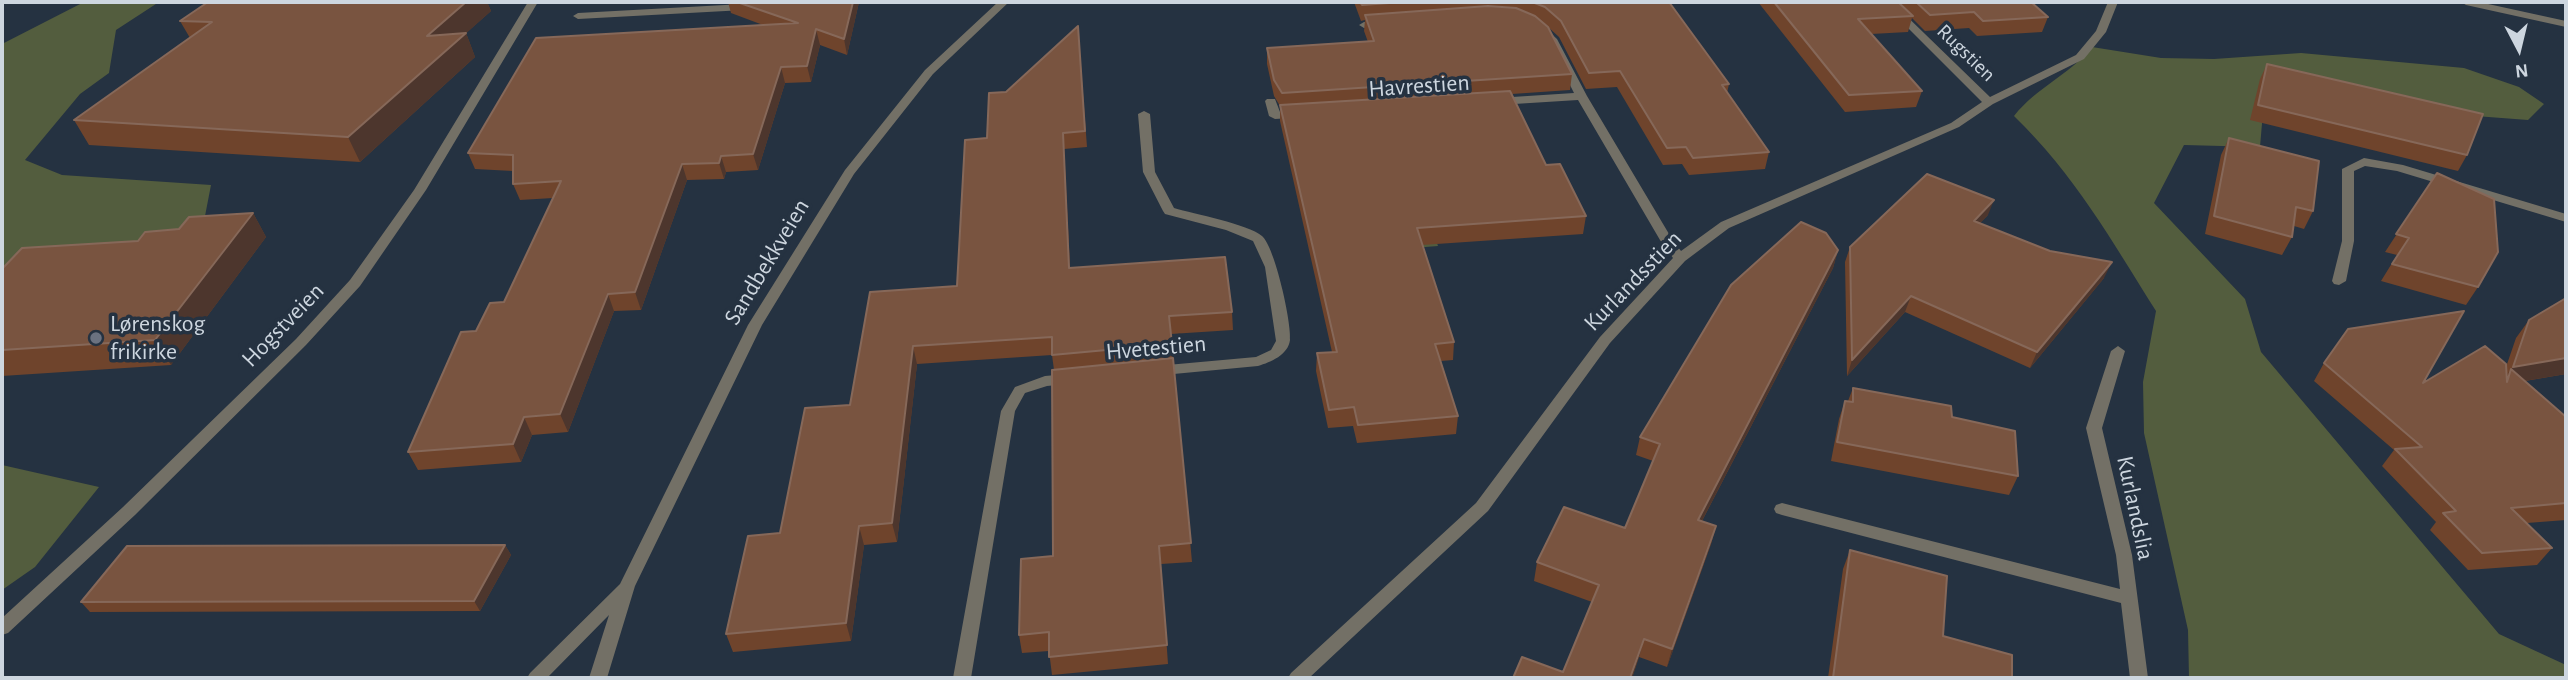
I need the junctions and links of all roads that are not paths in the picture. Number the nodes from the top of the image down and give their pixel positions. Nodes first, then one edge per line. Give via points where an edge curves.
1 (533, 2) edge
2 (789, 2) edge
3 (1004, 2) edge
4 (1887, 2) edge
5 (2113, 2) edge
6 (2466, 2) edge
7 (578, 16) dead end
8 (2566, 24) edge
9 (1364, 25) edge
10 (1581, 96) junction
11 (1270, 101) dead end
12 (1989, 102) junction
13 (1144, 114) dead end
14 (2566, 218) edge
15 (1680, 258) junction
16 (2339, 281) dead end
17 (2118, 351) dead end
18 (1782, 509) dead end
19 (627, 586) junction
20 (2129, 598) junction
21 (2, 628) edge
22 (536, 678) edge
23 (598, 678) edge
24 (962, 678) edge
25 (1297, 678) edge
26 (2139, 678) edge

1 - 21 street, Hogstveien via 420,190 355,283 129,511
2 - 7 street
3 - 19 street, Sandbekkveien via 929,72 849,173 755,325
4 - 12 street, Rugstien
5 - 12 street, Kurlandsstien via 2101,32 2080,57
6 - 8 street
9 - 10 street via 1517,18 1552,39
10 - 11 street, Havrestien via 1275,116
10 - 15 street
12 - 15 street, Kurlandsstien via 1955,125 1726,225
13 - 24 street, Hvetestien via 1149,172 1170,211 1258,239 1272,267 1283,341 1276,353 1258,361 1045,381 1020,390 1008,411
14 - 16 street via 2399,168 2364,162 2348,169 2348,241
15 - 25 street, Kurlandsstien via 1605,340 1482,507
17 - 20 street, Kurlandslia via 2094,428 2124,555
18 - 20 street
19 - 22 street, Sandbekkveien
19 - 23 street, Sandbekkveien
20 - 26 street, Kurlandslia

